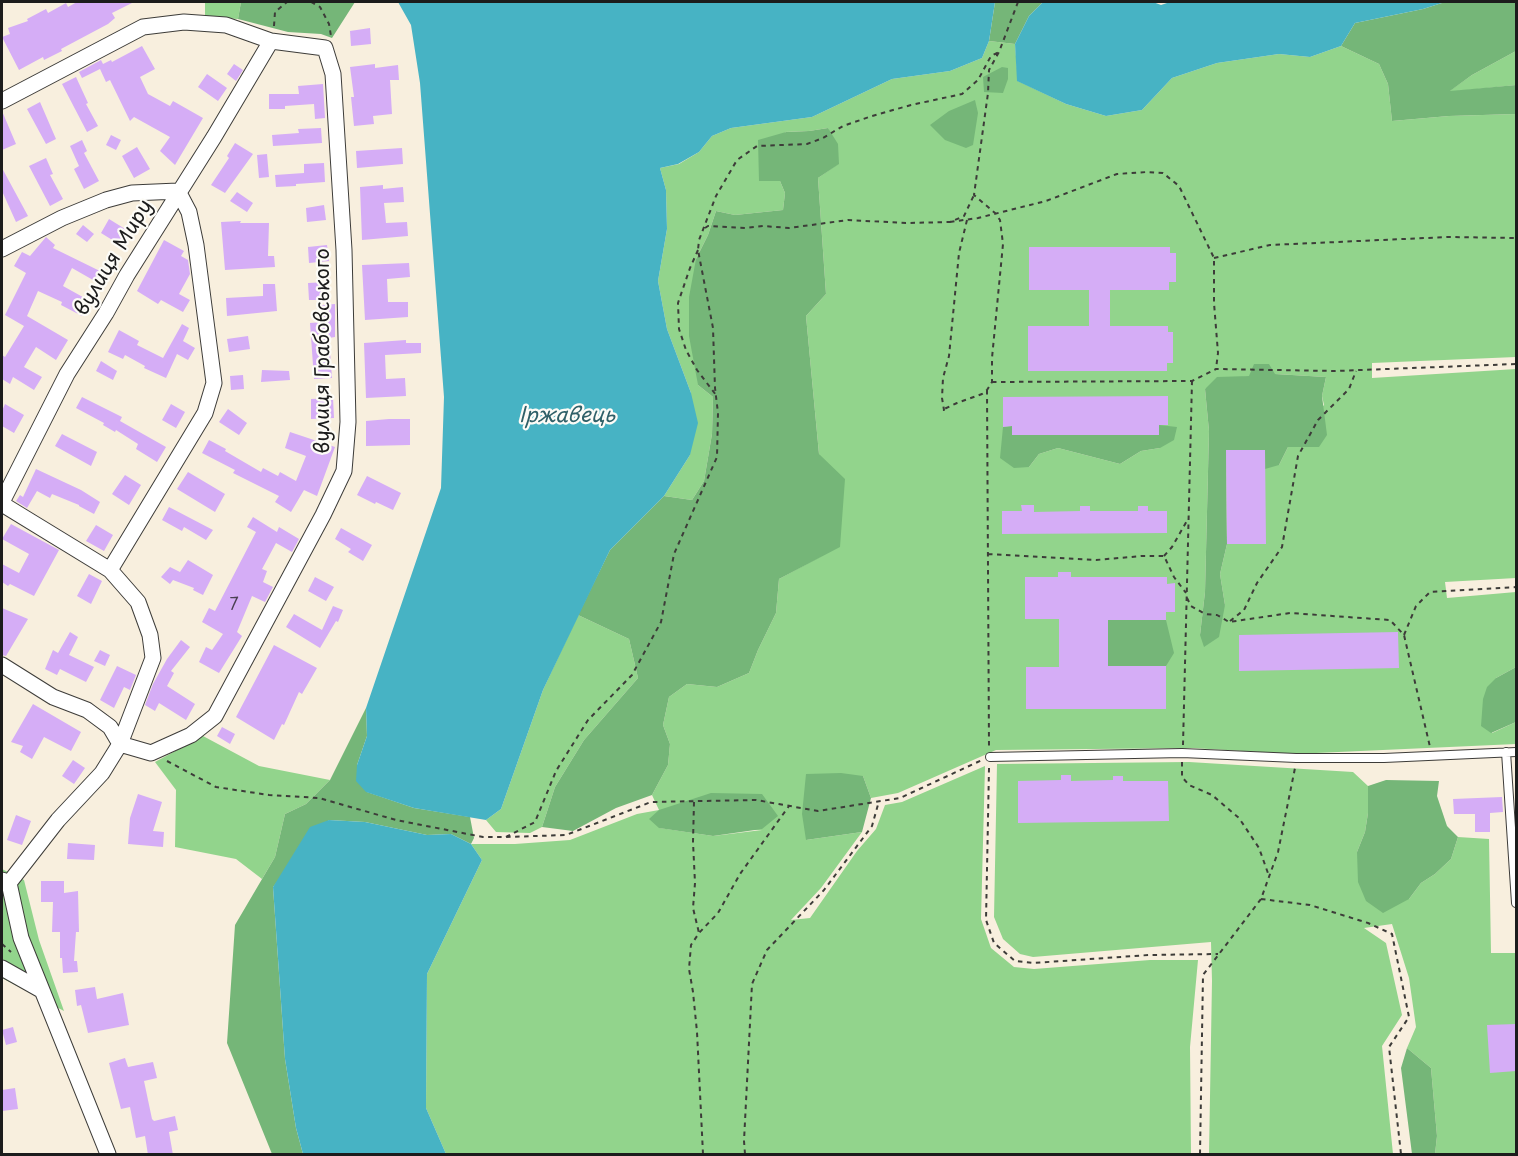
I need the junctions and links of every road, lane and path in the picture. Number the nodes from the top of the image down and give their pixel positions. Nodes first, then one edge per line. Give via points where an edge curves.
1 (287, 2) edge
2 (311, 2) edge
3 (1018, 2) edge
4 (271, 41) junction
5 (325, 48) junction
6 (999, 52) junction
7 (2, 100) edge
8 (178, 191) junction
9 (974, 195) junction
10 (995, 213) junction
11 (967, 220) junction
12 (950, 222) junction
13 (704, 228) junction
14 (1516, 238) edge
15 (2, 249) edge
16 (698, 250) junction
17 (1214, 258) junction
18 (1516, 364) edge
19 (1216, 369) junction
20 (1356, 371) junction
21 (1192, 381) junction
22 (992, 382) junction
23 (987, 390) junction
24 (716, 396) junction
25 (2, 503) edge
26 (1189, 517) junction
27 (988, 554) junction
28 (1164, 556) junction
29 (110, 570) junction
30 (1516, 587) edge
31 (1186, 596) junction
32 (1229, 622) junction
33 (1404, 635) junction
34 (2, 665) edge
35 (120, 744) junction
36 (1506, 752) junction
37 (1516, 752) edge
38 (151, 753) junction
39 (1182, 753) junction
40 (1432, 756) junction
41 (990, 757) junction
42 (1296, 758) junction
43 (879, 801) junction
44 (694, 802) junction
45 (789, 806) junction
46 (506, 837) junction
47 (1269, 876) junction
48 (5, 882) edge
49 (1261, 899) junction
50 (1516, 903) edge
51 (699, 933) junction
52 (1218, 954) junction
53 (2, 968) edge
54 (41, 990) junction
55 (108, 1155) edge
56 (703, 1155) edge
57 (746, 1155) edge
58 (1200, 1155) edge
59 (1401, 1155) edge

1 - 4 path via 275,12
2 - 5 path via 320,7 329,24 331,38
3 - 6 path
4 - 5 street
4 - 7 street via 226,25 184,22 143,27
4 - 8 street, вулиця Миру
5 - 38 street, вулиця Грабовського via 333,74 344,250 348,422 344,471 215,716 191,735
6 - 9 path via 989,70
6 - 13 path via 991,56 978,80 962,94 872,116 807,144 757,146 737,160 716,196
8 - 15 street via 132,193 106,200
8 - 25 street, вулиця Миру via 67,374
8 - 29 street via 189,212 196,245 214,383 204,413
9 - 10 path
9 - 12 path via 964,216
10 - 11 path
10 - 17 path via 1046,201 1117,174 1163,173 1179,186
10 - 22 path via 1003,244
11 - 12 path
11 - 23 path via 959,253 942,410
12 - 13 path via 848,220 789,228
13 - 16 path
14 - 17 path via 1270,245
16 - 24 path via 713,328
16 - 24 path via 678,303 679,329 697,370
17 - 19 path
18 - 20 path
19 - 20 path
19 - 21 path
20 - 32 path via 1349,389 1318,420 1298,456 1282,547 1244,610
21 - 22 path
21 - 26 path
22 - 23 path
23 - 27 path
24 - 46 path via 717,457 674,554 661,622 632,675 588,720 556,771 535,822
25 - 29 street
26 - 28 path
26 - 31 path
27 - 28 path via 1096,560
27 - 41 path
28 - 31 path
29 - 35 street via 138,602 150,635 153,658
30 - 33 path via 1430,592 1416,606
31 - 32 path via 1191,606
31 - 39 path
32 - 33 path via 1290,613 1368,618 1390,620
33 - 40 path
34 - 35 street via 53,697 87,710 111,727
35 - 38 street
35 - 48 street via 102,773
36 - 37 lane
36 - 40 lane
36 - 50 lane
38 - 46 path via 216,787 319,798 396,820 483,837
39 - 41 lane
39 - 42 lane
39 - 47 path via 1182,777 1239,818 1259,848
40 - 42 lane
41 - 43 path via 900,798
41 - 52 path via 986,920 994,943 1015,961 1033,963
42 - 47 path via 1278,852
43 - 45 path via 818,811
43 - 57 path via 872,826 824,890 767,950 752,984
44 - 45 path via 756,800
44 - 46 path via 651,802 566,835
44 - 51 path via 693,908
45 - 51 path via 740,874 718,913
47 - 49 path
48 - 54 street
49 - 52 path
49 - 59 path via 1310,905 1392,934 1408,1017 1389,1047
51 - 56 path via 691,945 689,969 697,1032
52 - 58 path via 1203,975
53 - 54 street
54 - 55 street

